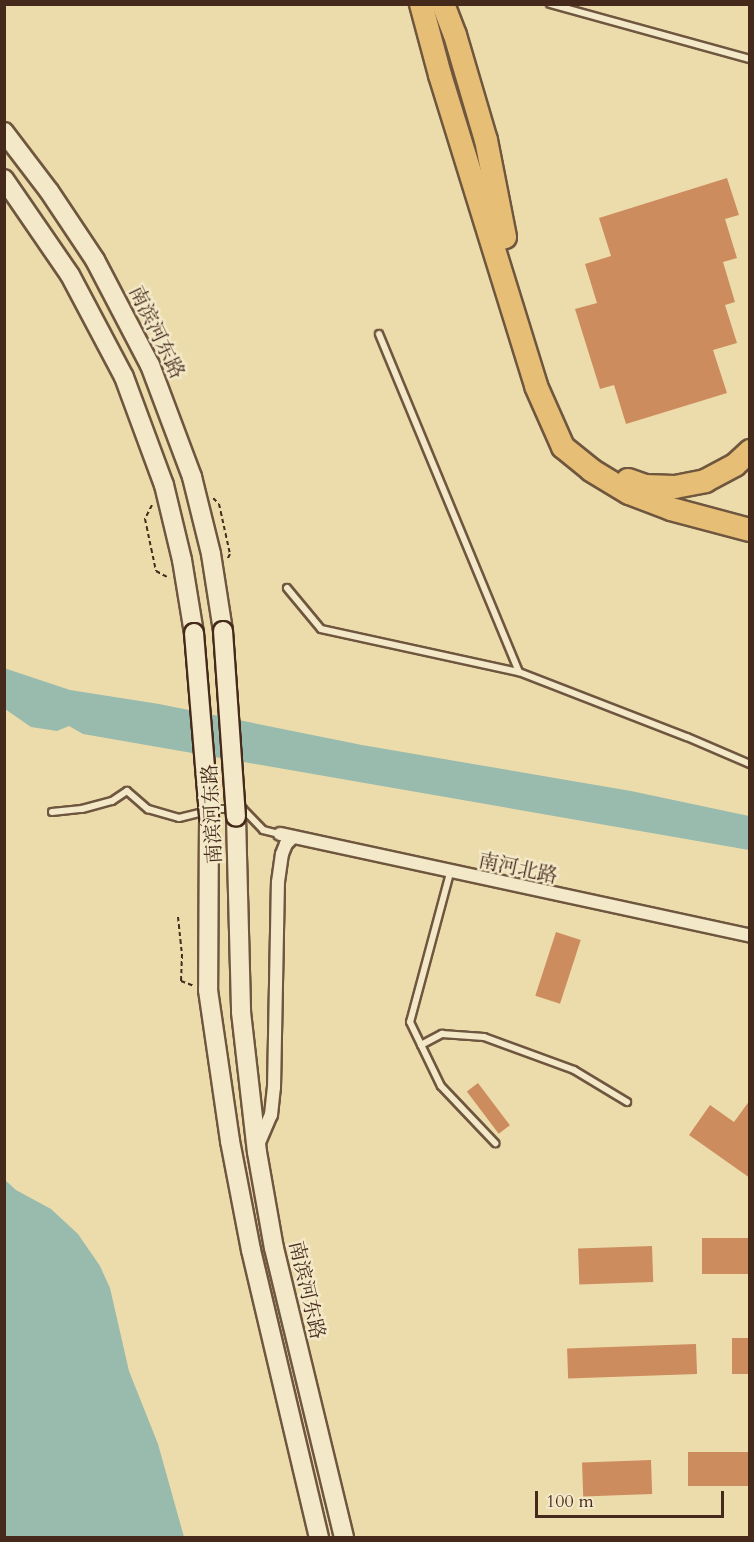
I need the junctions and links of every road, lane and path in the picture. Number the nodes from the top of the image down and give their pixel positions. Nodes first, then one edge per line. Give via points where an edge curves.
1 (421, 4) edge
2 (443, 4) edge
3 (550, 4) edge
4 (750, 59) edge
5 (4, 132) edge
6 (4, 179) edge
7 (379, 334) dead end
8 (750, 451) edge
9 (164, 485) junction
10 (750, 530) edge
11 (287, 588) dead end
12 (187, 589) junction
13 (519, 672) junction
14 (750, 764) edge
15 (52, 812) dead end
16 (280, 834) joint
17 (293, 837) junction
18 (450, 873) junction
19 (178, 917) dead end
20 (750, 936) edge
21 (181, 981) dead end
22 (421, 1045) junction
23 (627, 1102) dead end
24 (495, 1143) dead end
25 (256, 1152) junction
26 (319, 1538) edge
27 (344, 1538) edge

1 - 10 highway via 536,386 562,447 629,493 671,509
2 - 8 highway via 486,140 510,255 543,367 567,427 605,469 645,486 675,487 705,481 735,465
3 - 4 lane
5 - 25 main road, 南滨河东路, bridge via 49,190 94,260 150,365 180,439 211,554 223,631 236,817 240,1012
6 - 9 main road, 南滨河东路 via 70,275 103,334 135,404
7 - 13 lane
9 - 12 main road, 南滨河东路
9 - 12 path via 144,519 156,571
11 - 13 lane via 321,630
12 - 26 main road, 南滨河东路, bridge via 209,817 208,990 250,1250
13 - 14 lane
15 - 16 lane via 112,801 127,791 148,809 179,818 215,809 243,808 263,830
16 - 17 street, 南河北路
17 - 18 street, 南河北路
17 - 25 street via 282,854 278,882 271,1115
18 - 20 street, 南河北路
18 - 22 lane via 410,1022
19 - 21 path
22 - 23 lane via 442,1034 484,1037 574,1070
22 - 24 lane via 441,1086
25 - 27 main road, 南滨河东路 via 273,1248

